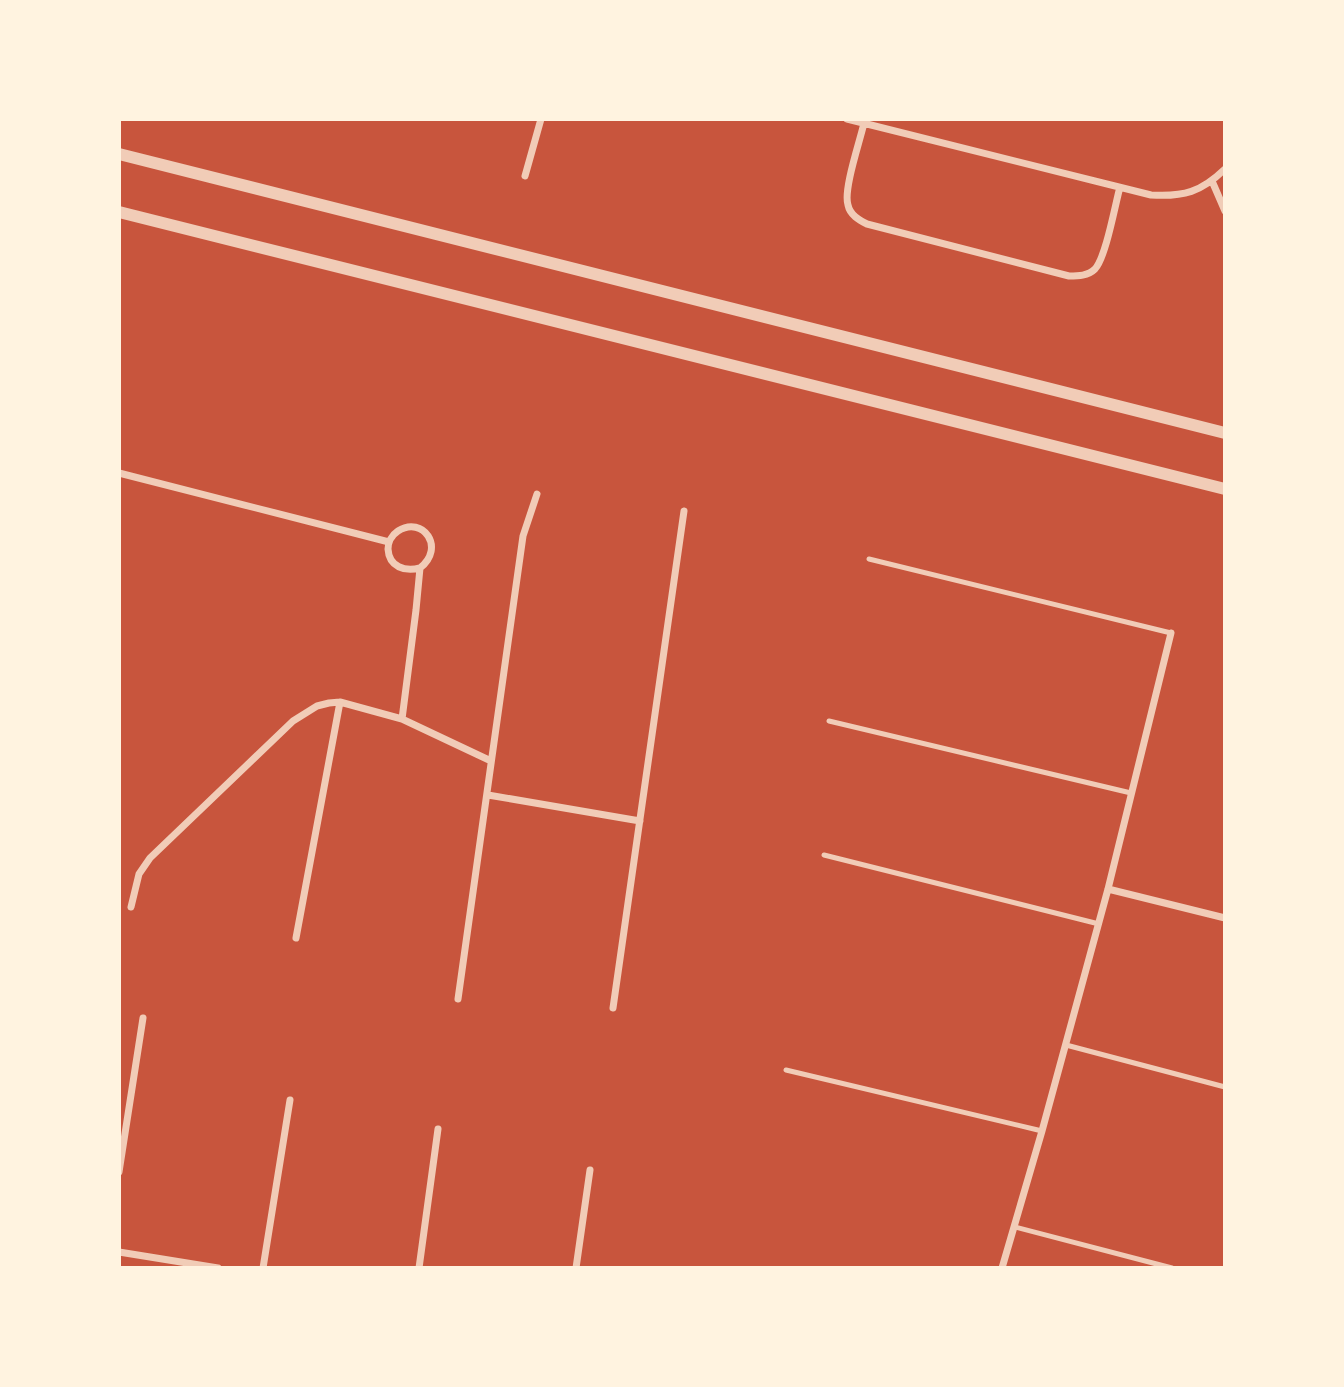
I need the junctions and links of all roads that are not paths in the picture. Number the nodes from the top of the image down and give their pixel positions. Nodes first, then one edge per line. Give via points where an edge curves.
1 (541, 119) edge
2 (847, 119) edge
3 (864, 123) junction
4 (119, 154) edge
5 (1225, 169) edge
6 (525, 176) dead end
7 (1212, 181) junction
8 (1120, 187) junction
9 (1225, 211) edge
10 (119, 212) edge
11 (1225, 433) edge
12 (119, 473) edge
13 (1225, 489) edge
14 (537, 494) dead end
15 (684, 511) dead end
16 (389, 542) junction
17 (869, 559) dead end
18 (420, 568) junction
19 (1171, 633) joint
20 (340, 702) junction
21 (402, 719) junction
22 (829, 721) dead end
23 (491, 761) junction
24 (1132, 793) junction
25 (488, 794) junction
26 (640, 821) junction
27 (824, 855) dead end
28 (1108, 889) junction
29 (131, 907) dead end
30 (1225, 918) edge
31 (1099, 924) junction
32 (296, 938) dead end
33 (458, 999) dead end
34 (613, 1008) dead end
35 (143, 1018) dead end
36 (1066, 1045) junction
37 (786, 1070) dead end
38 (1225, 1087) edge
39 (290, 1100) dead end
40 (438, 1129) dead end
41 (1042, 1131) junction
42 (590, 1170) dead end
43 (119, 1172) edge
44 (1015, 1227) junction
45 (119, 1252) edge
46 (218, 1268) edge
47 (263, 1268) edge
48 (419, 1268) edge
49 (576, 1268) edge
50 (1002, 1268) edge
51 (1172, 1268) edge

1 - 6 street
2 - 3 street
3 - 8 street
3 - 8 street via 847,191 847,205 855,217 867,224 1069,276 1083,276 1095,269 1102,257
4 - 11 street
5 - 7 street
7 - 8 street via 1172,196
7 - 9 street
10 - 13 street
12 - 16 street
14 - 23 street via 523,536
15 - 26 street
16 - 18 street via 388,551 396,565 403,570
16 - 18 street via 401,529 425,532 431,556
17 - 19 lane
18 - 21 street
19 - 24 street
20 - 21 street
20 - 29 street via 317,706 293,720 150,858 139,874
20 - 32 street
21 - 23 street
22 - 24 lane
23 - 25 street
24 - 28 street
25 - 26 street
25 - 33 street
26 - 34 street
27 - 31 lane
28 - 30 street
28 - 31 street
31 - 36 street
35 - 43 street
36 - 38 lane
36 - 41 street
37 - 41 lane
39 - 47 street
40 - 48 street
41 - 44 street
42 - 49 street
44 - 50 street
44 - 51 lane
45 - 46 street

